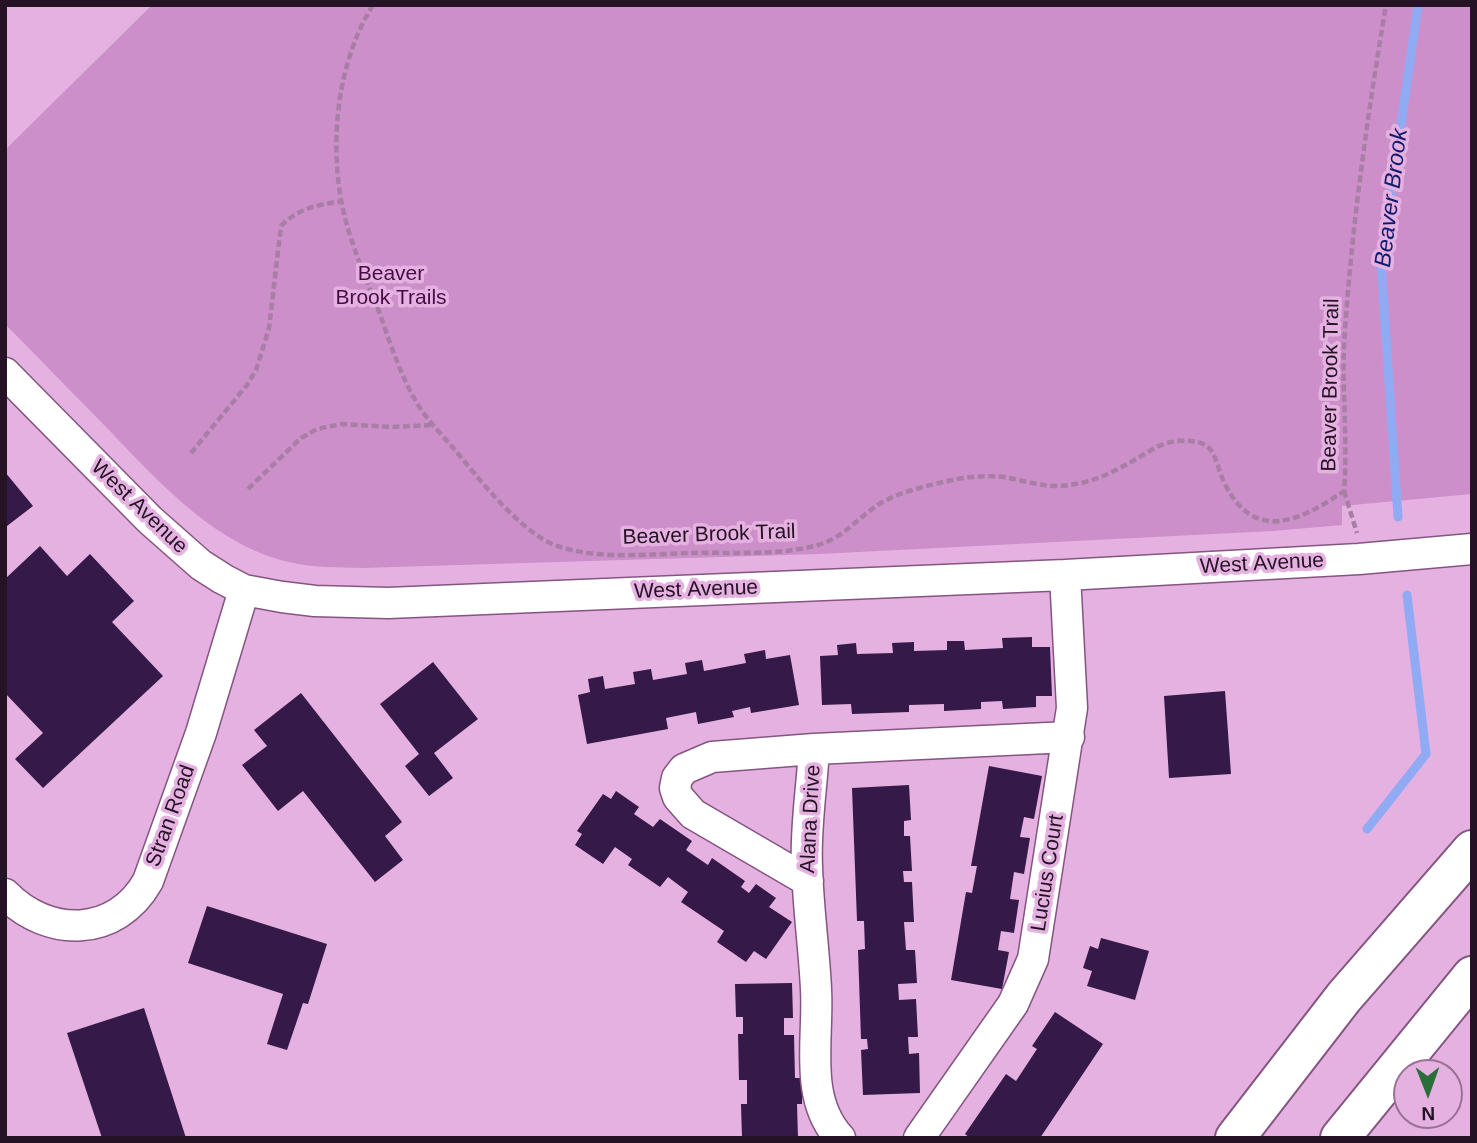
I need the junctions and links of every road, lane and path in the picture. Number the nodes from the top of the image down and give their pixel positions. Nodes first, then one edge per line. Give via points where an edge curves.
1 (373, 5) edge
2 (1386, 5) edge
3 (341, 201) junction
4 (5, 373) edge
5 (433, 425) junction
6 (191, 453) dead end
7 (248, 489) dead end
8 (1345, 491) junction
9 (1472, 549) edge
10 (1359, 559) junction
11 (1065, 575) junction
12 (244, 590) junction
13 (1069, 737) junction
14 (814, 749) junction
15 (1472, 849) edge
16 (808, 881) junction
17 (5, 894) edge
18 (1472, 976) edge
19 (841, 1138) edge
20 (919, 1138) edge
21 (1235, 1138) edge
22 (1340, 1138) edge

1 - 3 path, Beaver Brook Trail via 344,77 337,132
2 - 8 path, Beaver Brook Trail via 1368,111 1349,281 1344,349
3 - 5 path, Beaver Brook Trail via 399,366
3 - 6 path via 312,206 281,226 269,328 256,370
4 - 12 street, West Avenue via 177,545
5 - 7 path via 342,424 317,429 301,438
5 - 8 path, Beaver Brook Trail via 524,524 553,545 585,553 768,552 815,546 837,538 880,504 915,489 986,476 1034,486 1077,484 1175,441 1193,441 1209,448 1226,486 1240,504 1251,517 1268,522 1304,514
8 - 10 path via 1356,526
9 - 10 street, West Avenue
10 - 11 street, West Avenue
11 - 12 street, West Avenue via 388,603 315,601
11 - 13 street, Lucius Court via 1072,679
12 - 17 street, Stran Road via 201,733 141,894 109,919 73,926 34,915
13 - 14 street, Alana Drive
13 - 20 street, Lucius Court via 1033,959 1013,1004
14 - 16 street, Alana Drive
14 - 16 street via 712,757 684,769 675,788 693,814
15 - 21 highway via 1345,997
16 - 19 street, Alana Drive via 818,1093 824,1114
18 - 22 highway

